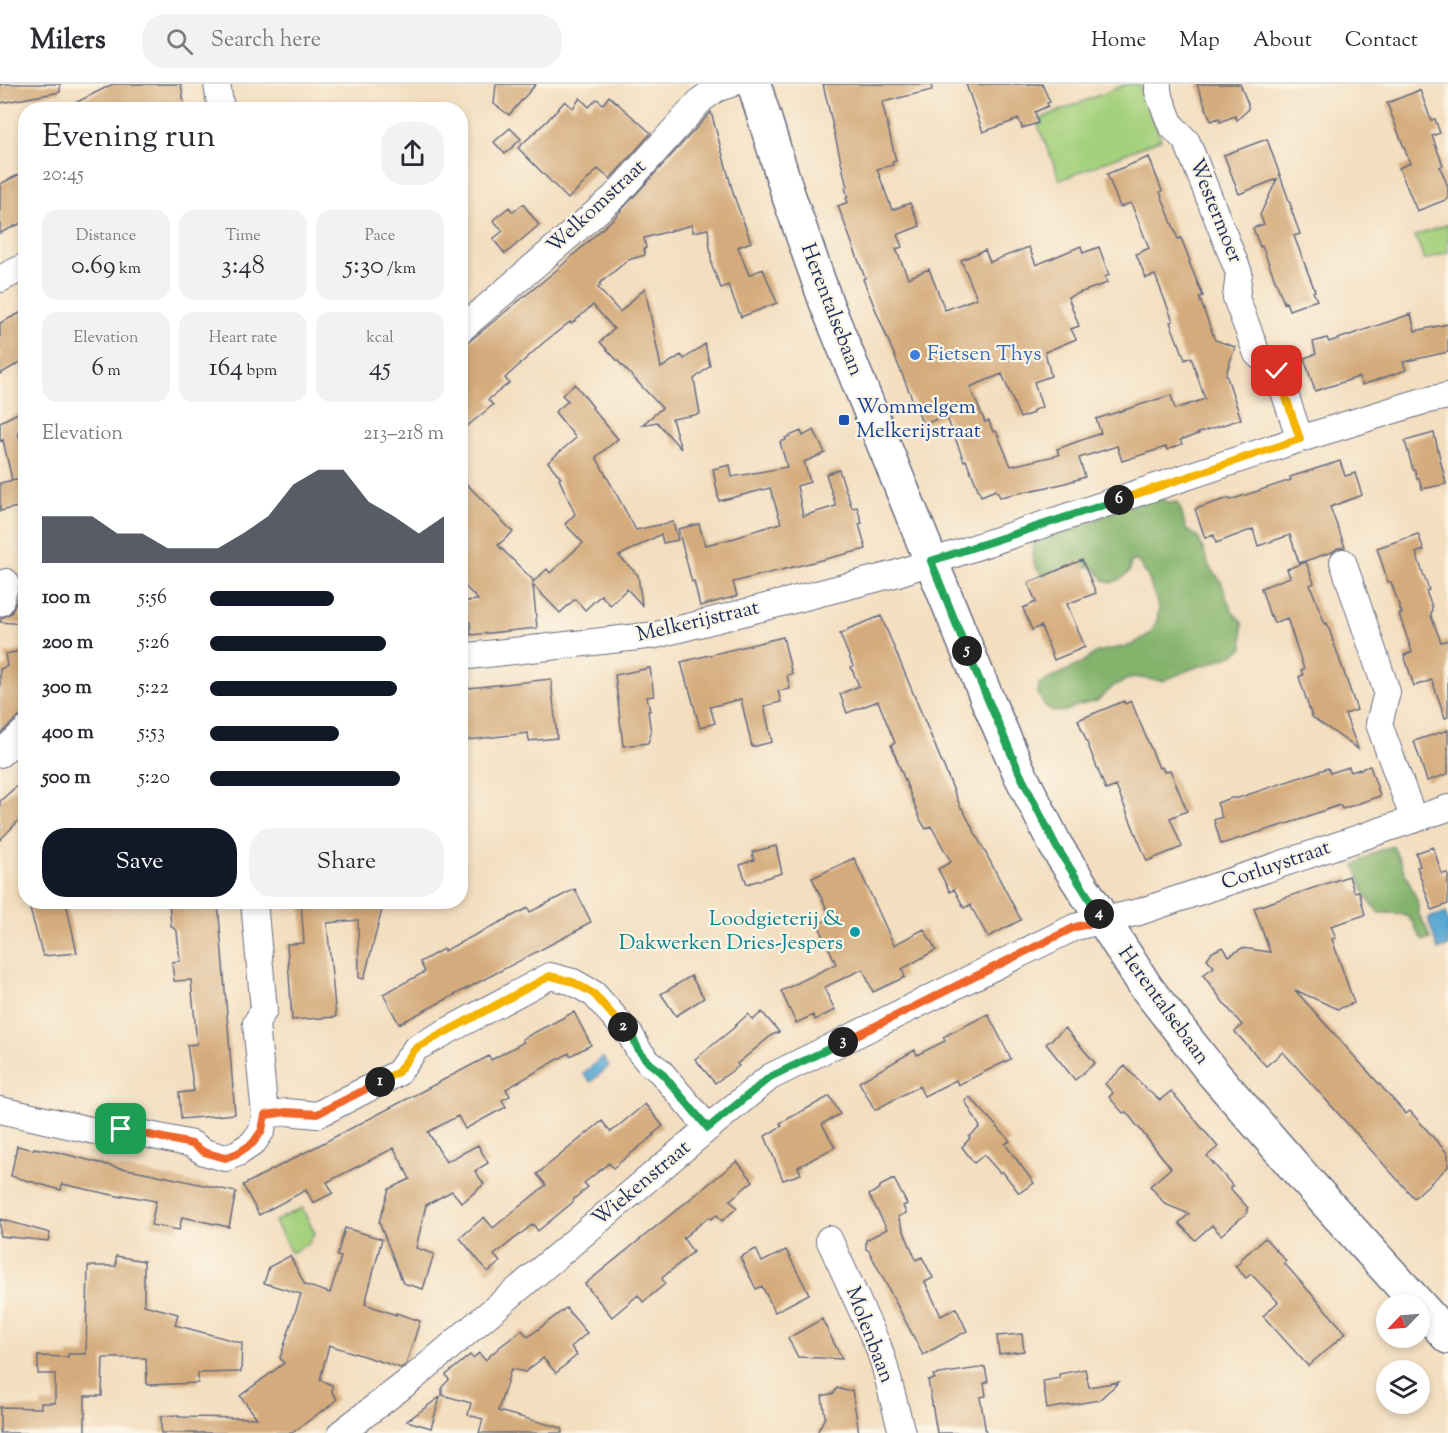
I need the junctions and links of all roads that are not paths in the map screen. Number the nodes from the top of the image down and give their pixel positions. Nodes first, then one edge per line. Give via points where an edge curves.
1 (217, 84) edge
2 (731, 84) edge
3 (754, 84) edge
4 (1158, 84) edge
5 (220, 102) edge
6 (18, 270) edge
7 (0, 279) edge
8 (468, 323) edge
9 (1448, 396) edge
10 (1300, 439) junction
11 (931, 561) junction
12 (1343, 562) dead end
13 (468, 656) edge
14 (18, 737) edge
15 (0, 754) edge
16 (1448, 808) edge
17 (1414, 820) junction
18 (255, 909) edge
19 (1103, 921) junction
20 (0, 1110) edge
21 (265, 1115) junction
22 (708, 1128) junction
23 (829, 1239) dead end
24 (1448, 1336) edge
25 (341, 1433) edge
26 (902, 1433) edge

1 - 5 street
2 - 8 street, Welkomstraat via 716,88 701,100 615,196
3 - 11 main road, Herentalsebaan via 826,305
4 - 10 street, Westermoer via 1171,125 1187,142 1239,273 1236,298 1257,354 1277,371
6 - 7 street
9 - 10 street, Melkerijstraat
10 - 11 street, Melkerijstraat
11 - 13 street, Melkerijstraat via 895,574 656,635
11 - 19 main road, Herentalsebaan via 1020,774 1056,846
12 - 17 street via 1387,692 1379,724
14 - 15 street
16 - 17 street, Corluystraat
17 - 19 street, Corluystraat
18 - 21 street via 264,1010 256,1023
19 - 22 street, Wiekenstraat via 1075,927 770,1077
19 - 24 main road, Herentalsebaan via 1146,987 1213,1073
20 - 21 street via 104,1133 121,1129 192,1144 225,1158 253,1143 262,1130
21 - 22 street via 317,1114 398,1072 416,1048 550,976 573,982 594,994
22 - 25 street, Wiekenstraat via 413,1378
23 - 26 street, Molenbaan via 878,1346

